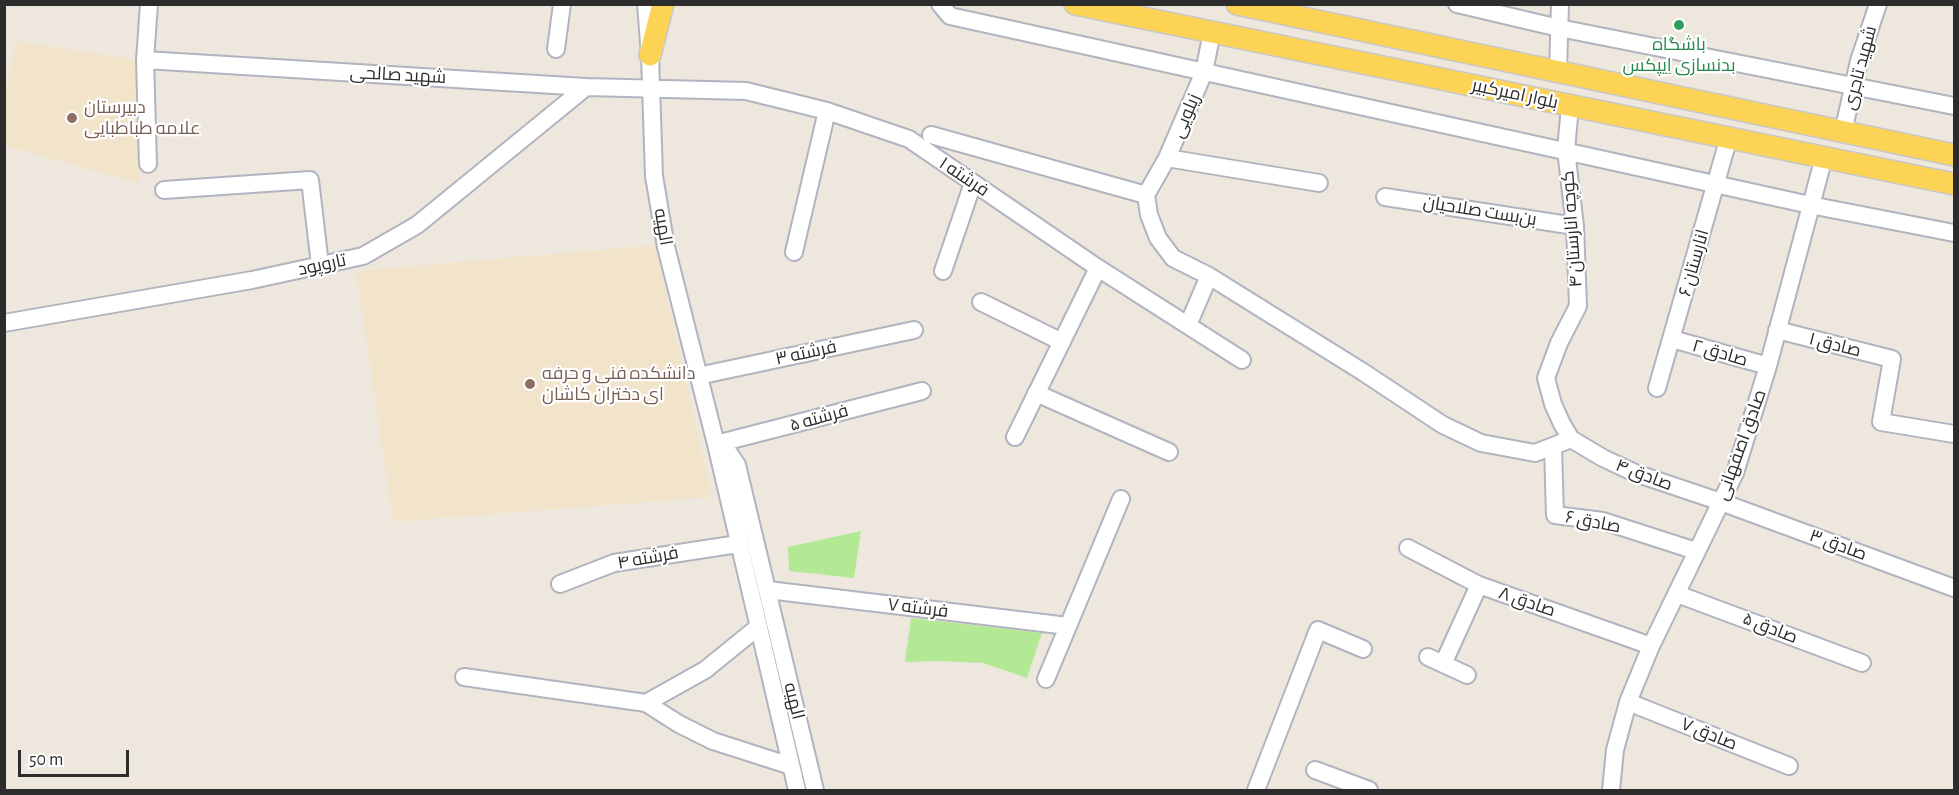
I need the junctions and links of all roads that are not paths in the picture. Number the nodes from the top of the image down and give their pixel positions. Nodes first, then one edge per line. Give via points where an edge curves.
1 (149, 4) edge
2 (562, 4) edge
3 (646, 4) edge
4 (663, 4) edge
5 (940, 4) edge
6 (1075, 4) edge
7 (1457, 4) edge
8 (1560, 4) edge
9 (1250, 6) edge
10 (1878, 12) edge
11 (1559, 28) junction
12 (1212, 32) junction
13 (556, 49) dead end
14 (650, 55) junction
15 (145, 60) junction
16 (1204, 72) junction
17 (1558, 72) junction
18 (1854, 85) junction
19 (586, 87) junction
20 (650, 90) junction
21 (1570, 106) junction
22 (1954, 106) edge
23 (827, 111) junction
24 (1843, 132) junction
25 (931, 135) dead end
26 (1729, 137) junction
27 (1566, 150) junction
28 (1954, 155) edge
29 (1824, 157) junction
30 (1167, 158) junction
31 (148, 164) dead end
32 (973, 183) junction
33 (1319, 183) dead end
34 (1717, 184) junction
35 (1954, 184) edge
36 (164, 190) dead end
37 (1146, 195) junction
38 (1385, 197) dead end
39 (1810, 205) junction
40 (1575, 226) junction
41 (1954, 234) edge
42 (794, 252) dead end
43 (320, 265) junction
44 (1098, 268) junction
45 (943, 271) dead end
46 (1209, 276) junction
47 (981, 302) dead end
48 (4, 323) edge
49 (1188, 325) junction
50 (914, 330) dead end
51 (1777, 330) junction
52 (1672, 339) junction
53 (1062, 342) junction
54 (1242, 360) dead end
55 (1768, 366) junction
56 (698, 376) junction
57 (1657, 388) dead end
58 (922, 391) dead end
59 (1036, 393) junction
60 (1954, 434) edge
61 (1015, 437) dead end
62 (1572, 439) junction
63 (716, 444) junction
64 (1553, 446) junction
65 (1169, 452) dead end
66 (1121, 499) dead end
67 (1721, 502) junction
68 (738, 544) junction
69 (1408, 548) dead end
70 (1696, 551) junction
71 (561, 584) dead end
72 (1479, 585) junction
73 (1954, 588) edge
74 (768, 590) junction
75 (1677, 594) junction
76 (1068, 626) junction
77 (758, 627) junction
78 (1651, 646) junction
79 (1363, 649) dead end
80 (1862, 663) dead end
81 (1467, 675) dead end
82 (464, 677) dead end
83 (1046, 679) dead end
84 (1628, 702) junction
85 (646, 703) junction
86 (791, 766) junction
87 (1789, 766) dead end
88 (1315, 770) dead end
89 (797, 790) edge
90 (815, 790) edge
91 (1256, 790) edge
92 (1369, 790) edge
93 (1611, 790) edge

1 - 15 street
2 - 13 street
3 - 14 street, الهیه
4 - 14 main road
5 - 16 street via 951,16
6 - 12 main road, بلوار امیرکبیر
7 - 11 street
8 - 11 street
9 - 17 main road, بلوار امیرکبیر
10 - 18 street, شهید تاجری
11 - 17 street
11 - 18 street
12 - 16 street, زیلویی
12 - 21 main road, بلوار امیرکبیر
14 - 20 street, الهیه
15 - 19 street, شهید صالحی
15 - 31 street
16 - 27 street
16 - 30 street, زیلویی
17 - 24 main road, بلوار امیرکبیر
18 - 22 street
18 - 24 street, شهید تاجری
19 - 20 street, شهید صالحی
19 - 43 street, تاروپود via 417,225 363,256
20 - 23 street, فرشته ۱ via 746,91
20 - 56 street, الهیه via 659,209
21 - 26 main road, بلوار امیرکبیر
21 - 27 street, کوچه انارستان ۴
23 - 32 street, فرشته ۱ via 909,139
23 - 42 street
24 - 28 main road, بلوار امیرکبیر
25 - 37 street
26 - 29 main road, بلوار امیرکبیر
26 - 34 street, انارستان ۶
27 - 34 street
27 - 40 street, کوچه انارستان ۴
29 - 35 main road, بلوار امیرکبیر
29 - 39 street, صادق اصفهانی
30 - 33 street
30 - 37 street, زیلویی
32 - 44 street, فرشته ۱
32 - 45 street
34 - 39 street
34 - 52 street, انارستان ۶
36 - 43 street via 310,180
37 - 46 street via 1158,238 1173,258
38 - 40 street, بن‌بست صلاحیان
39 - 41 street
39 - 51 street, صادق اصفهانی
40 - 62 street, کوچه انارستان ۴ via 1578,306 1546,378 1553,404
43 - 48 street, تاروپود
44 - 49 street, فرشته ۱
44 - 53 street
46 - 49 street
46 - 64 street via 1443,425 1481,443 1535,453
47 - 53 street
49 - 54 street, فرشته ۱
50 - 56 street, فرشته ۳
51 - 55 street, صادق اصفهانی
51 - 60 street, صادق ۱ via 1892,359 1881,422
52 - 55 street, صادق ۲
52 - 57 street, انارستان ۶
53 - 59 street
55 - 67 street, صادق اصفهانی via 1735,473
56 - 63 street, الهیه
58 - 63 street, فرشته ۵
59 - 61 street
59 - 65 street
62 - 64 street
62 - 67 street, صادق ۴ via 1635,473
63 - 68 street, الهیه
63 - 74 street, الهیه via 737,465
64 - 70 street, صادق ۶ via 1555,515 1603,521
66 - 76 street
67 - 70 street, صادق اصفهانی
67 - 73 street, صادق ۳
68 - 71 street, فرشته ۴ via 615,563
68 - 77 street, الهیه
69 - 72 street, صادق ۸
70 - 75 street, صادق اصفهانی
72 - 78 street, صادق ۸
72 - 81 street via 1435,661
74 - 76 street, فرشته ۷
74 - 90 street, الهیه
75 - 78 street, صادق اصفهانی
75 - 80 street, صادق ۵
76 - 83 street
77 - 85 street via 705,670
77 - 86 street, الهیه
78 - 84 street, صادق اصفهانی
79 - 91 street via 1318,630
82 - 85 street
84 - 87 street, صادق ۷
84 - 93 street, صادق اصفهانی via 1615,750
85 - 86 street via 713,741
86 - 89 street, الهیه
88 - 92 street

